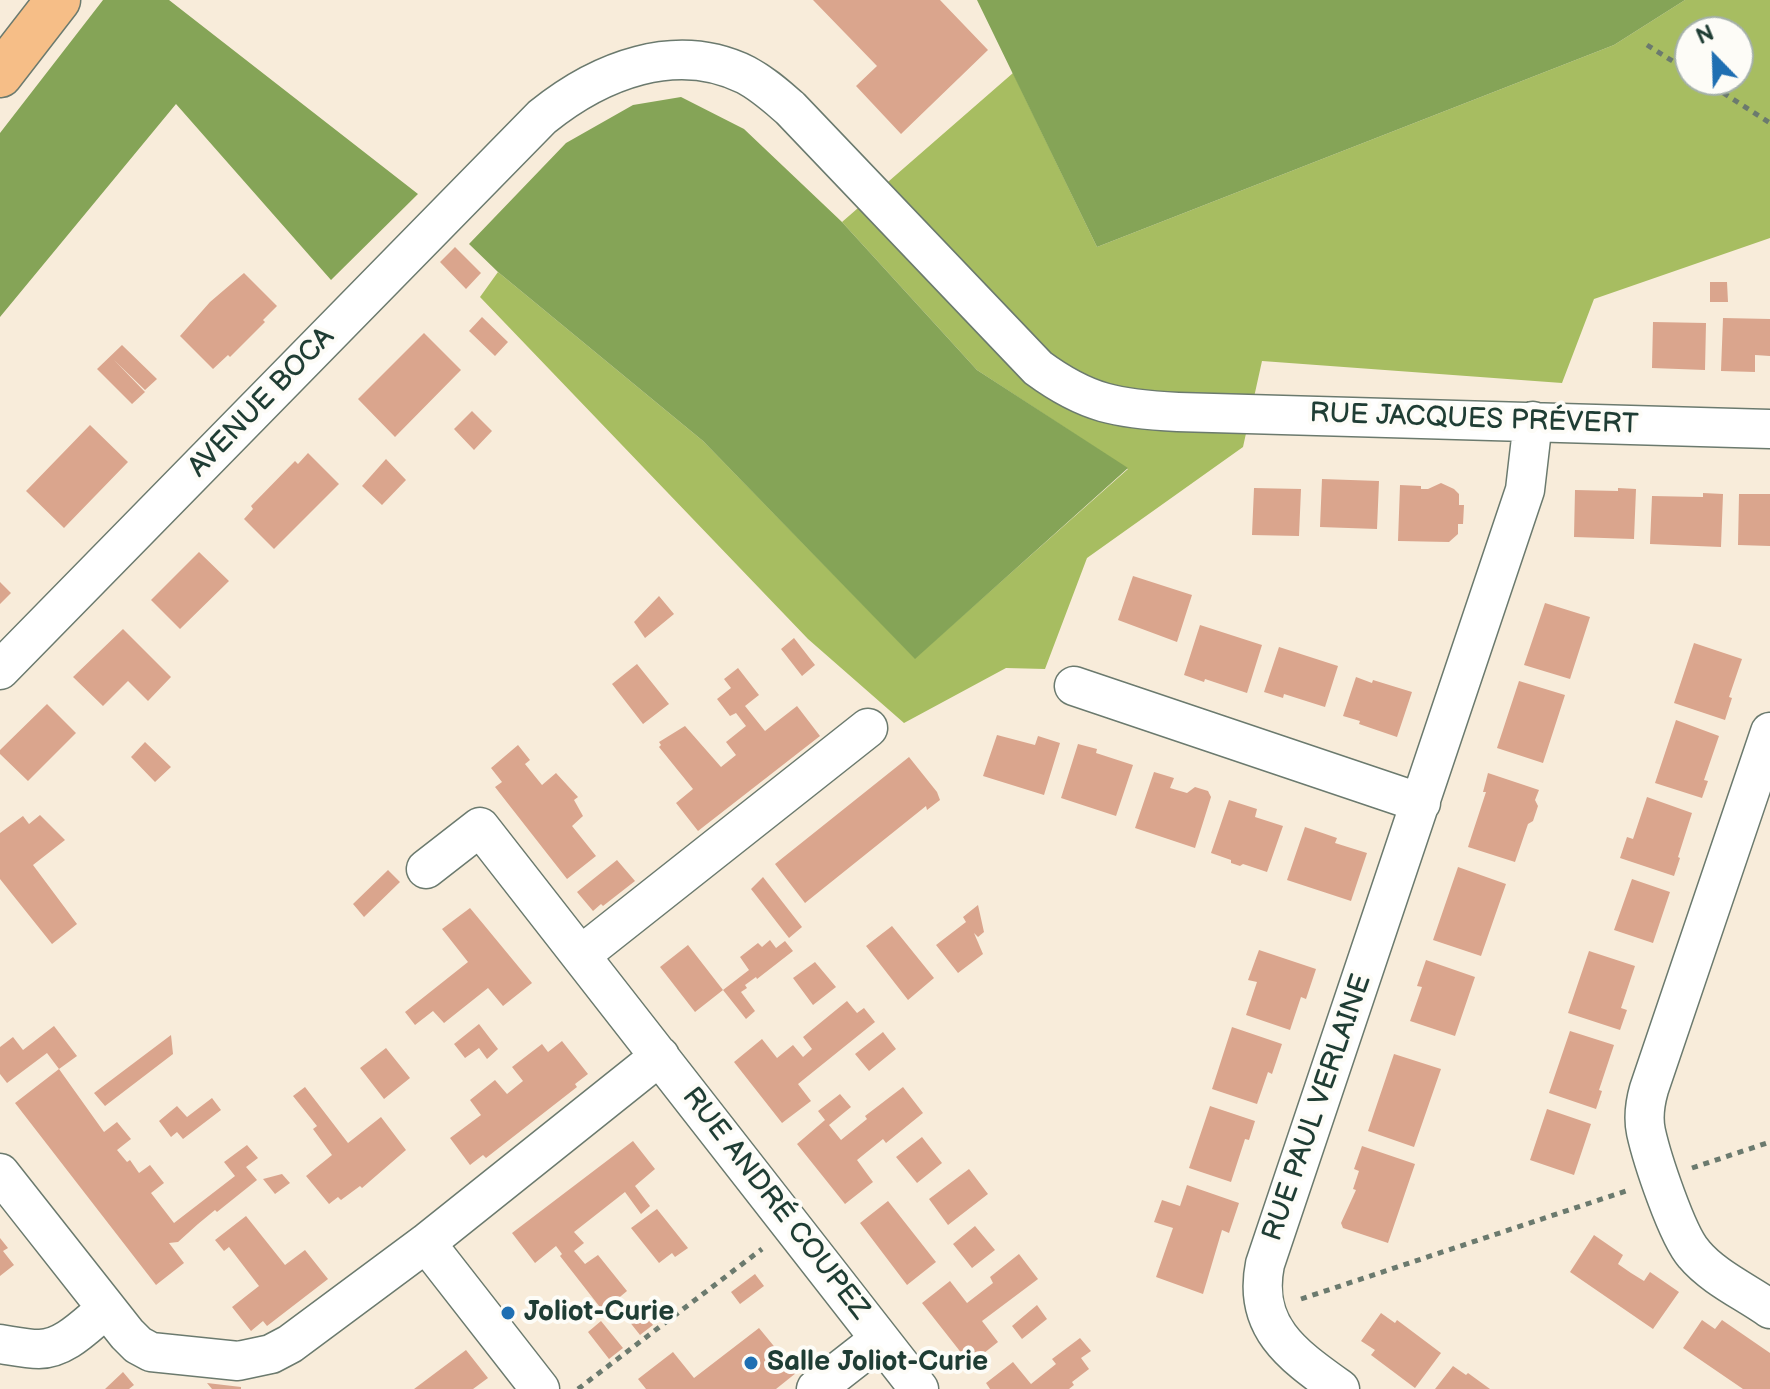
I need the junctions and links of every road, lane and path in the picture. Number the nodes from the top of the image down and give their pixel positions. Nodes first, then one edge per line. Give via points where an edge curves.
1 (58, 0) edge
2 (1647, 45) dead end
3 (1674, 62) edge
4 (0, 75) edge
5 (1728, 96) edge
6 (1770, 123) edge
7 (1178, 412) joint
8 (1533, 421) junction
9 (1770, 429) edge
10 (0, 670) edge
11 (1074, 686) dead end
12 (868, 728) dead end
13 (1770, 732) edge
14 (1421, 803) junction
15 (426, 869) dead end
16 (581, 955) junction
17 (660, 1056) junction
18 (1770, 1142) edge
19 (0, 1173) edge
20 (1662, 1179) junction
21 (792, 1226) junction
22 (426, 1243) junction
23 (106, 1309) junction
24 (1770, 1309) edge
25 (1266, 1310) junction
26 (880, 1339) junction
27 (0, 1344) edge
28 (529, 1385) edge
29 (578, 1389) edge
30 (816, 1389) edge
31 (919, 1389) edge
32 (1340, 1389) edge

1 - 4 highway
2 - 3 path
5 - 6 path
7 - 8 street, RUE JACQUES PRÉVERT
7 - 10 street, AVENUE BOCA via 1098,403 1038,368 766,87 693,59 625,69 576,91 542,117
8 - 9 street, RUE JACQUES PRÉVERT
8 - 14 street, RUE PAUL VERLAINE via 1525,490
11 - 14 street
12 - 16 street
13 - 20 street via 1646,1100 1646,1133
14 - 25 street, RUE PAUL VERLAINE via 1265,1264
15 - 16 street, RUE ANDRÉ COUPEZ via 480,827
16 - 17 street, RUE ANDRÉ COUPEZ
17 - 21 street, RUE ANDRÉ COUPEZ
17 - 22 street
18 - 20 path
19 - 23 street
20 - 24 street via 1678,1227 1695,1256
20 - 25 path
21 - 26 street, RUE ANDRÉ COUPEZ
21 - 29 path
22 - 23 street via 290,1344 254,1359 151,1352
22 - 28 street
23 - 27 street via 53,1347
25 - 32 street, RUE PAUL VERLAINE via 1289,1351
26 - 30 street
26 - 31 street, RUE ANDRÉ COUPEZ

